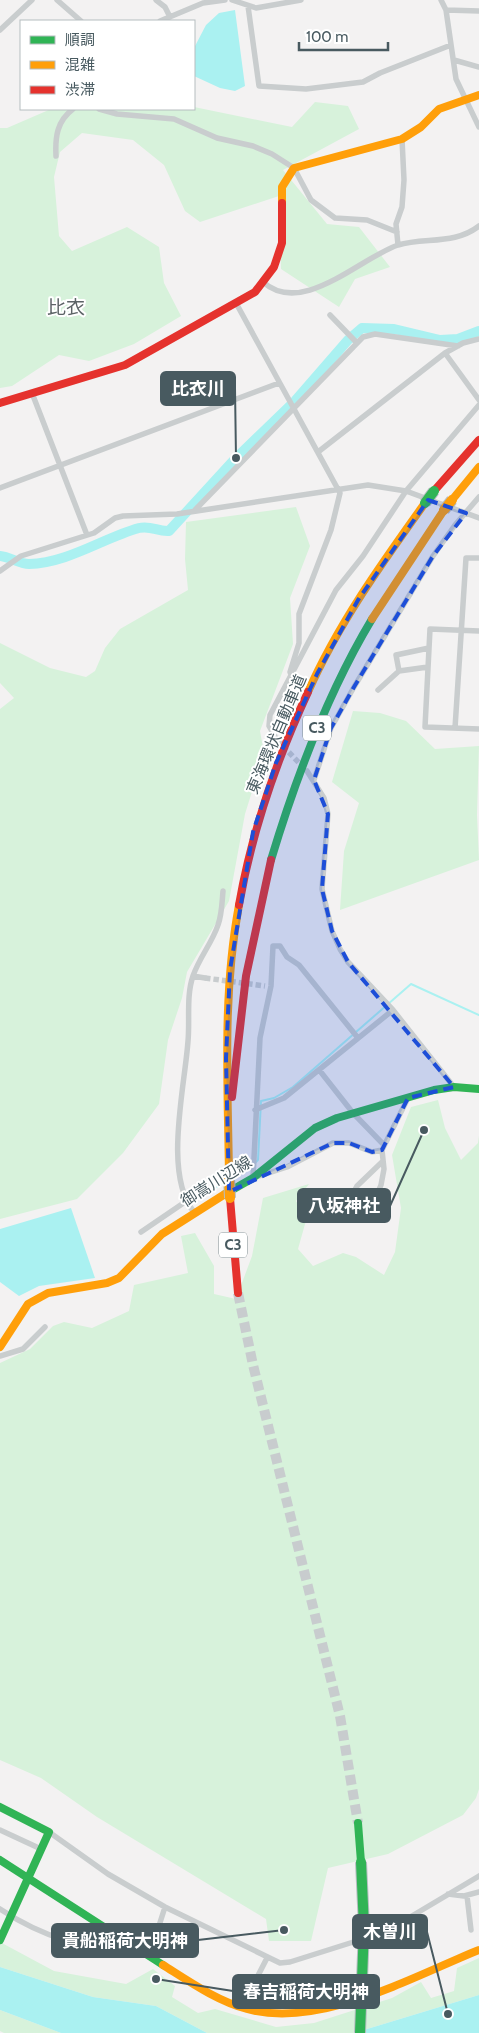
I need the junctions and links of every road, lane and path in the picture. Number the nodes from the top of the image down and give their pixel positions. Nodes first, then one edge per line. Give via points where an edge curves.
1 (32, 0) edge
2 (57, 0) edge
3 (156, 0) edge
4 (225, 0) edge
5 (232, 0) edge
6 (301, 0) edge
7 (441, 0) edge
8 (248, 6) junction
9 (446, 10) junction
10 (479, 11) edge
11 (170, 17) junction
12 (79, 20) edge
13 (162, 20) edge
14 (0, 30) edge
15 (451, 45) junction
16 (454, 60) junction
17 (479, 67) edge
18 (479, 95) edge
19 (465, 100) junction
20 (72, 110) edge
21 (103, 110) edge
22 (479, 127) edge
23 (402, 139) junction
24 (56, 156) dead end
25 (294, 168) junction
26 (479, 226) edge
27 (396, 232) junction
28 (398, 245) junction
29 (263, 282) junction
30 (236, 303) junction
31 (330, 315) dead end
32 (479, 338) edge
33 (357, 343) junction
34 (458, 346) junction
35 (445, 353) junction
36 (279, 383) junction
37 (32, 393) junction
38 (479, 400) edge
39 (0, 402) edge
40 (479, 405) edge
41 (294, 410) junction
42 (479, 440) edge
43 (318, 452) junction
44 (61, 464) junction
45 (479, 467) edge
46 (0, 488) edge
47 (339, 489) junction
48 (406, 492) junction
49 (479, 497) edge
50 (195, 510) junction
51 (466, 514) junction
52 (479, 518) edge
53 (87, 535) junction
54 (479, 558) edge
55 (0, 571) edge
56 (461, 630) junction
57 (479, 630) edge
58 (429, 648) junction
59 (428, 667) junction
60 (399, 671) junction
61 (292, 677) junction
62 (378, 690) dead end
63 (454, 728) junction
64 (479, 728) edge
65 (277, 740) tunnel mouth
66 (307, 771) tunnel mouth
67 (314, 780) junction
68 (224, 891) dead end
69 (192, 976) junction
70 (205, 978) tunnel mouth
71 (393, 1010) junction
72 (358, 1038) junction
73 (320, 1071) junction
74 (454, 1087) junction
75 (479, 1089) edge
76 (408, 1098) junction
77 (255, 1110) junction
78 (353, 1113) junction
79 (383, 1147) junction
80 (229, 1148) junction
81 (382, 1162) junction
82 (253, 1178) junction
83 (352, 1195) dead end
84 (185, 1202) junction
85 (194, 1212) junction
86 (366, 1220) dead end
87 (141, 1232) dead end
88 (238, 1293) tunnel mouth
89 (45, 1327) dead end
90 (0, 1347) edge
91 (0, 1356) edge
92 (0, 1807) edge
93 (358, 1823) tunnel mouth
94 (0, 1830) edge
95 (49, 1832) junction
96 (41, 1849) junction
97 (1, 1863) edge
98 (29, 1876) junction
99 (479, 1876) edge
100 (479, 1892) edge
101 (448, 1894) junction
102 (467, 1896) junction
103 (165, 1907) junction
104 (0, 1909) edge
105 (11, 1916) junction
106 (471, 1930) dead end
107 (0, 1940) edge
108 (479, 1950) edge
109 (140, 1951) junction
110 (149, 1957) junction
111 (267, 1958) junction
112 (268, 2013) junction
113 (360, 2033) edge

1 - 14 street
2 - 12 street
3 - 11 street
4 - 11 street via 203,3
5 - 8 street
6 - 8 street via 256,8
7 - 9 street
8 - 15 street via 259,86 306,89 363,82
9 - 10 street
9 - 15 street
11 - 13 street
15 - 16 street
16 - 17 street
16 - 19 street via 456,79
18 - 19 main road
19 - 22 street
19 - 23 main road via 439,109 421,127
20 - 24 street via 57,130
21 - 25 street via 181,120 217,138 272,154
23 - 25 main road
23 - 27 street via 404,186
25 - 27 street via 311,200 335,218 367,220
25 - 29 main road via 282,187 282,243 274,267
26 - 28 street via 465,236
27 - 28 street
28 - 29 street via 334,281 308,289 287,294 273,291
29 - 30 main road via 256,292
30 - 36 street
30 - 37 main road via 125,365
31 - 33 street
32 - 34 street
33 - 34 street via 363,337 375,334
33 - 41 street
34 - 35 street
35 - 38 street
35 - 43 street
36 - 41 street
36 - 44 street
37 - 39 main road
37 - 44 street
40 - 48 street
41 - 43 street
41 - 50 street
42 - 80 main road, 東海環状自動車道 / C3, bridge via 425,503 358,600 317,674 276,763 253,832 238,904 230,970 226,1058
43 - 47 street
44 - 46 street
44 - 53 street
45 - 80 main road, 東海環状自動車道 / C3, bridge via 444,510 360,640 319,723 290,797 257,908 245,970
47 - 48 street via 368,485
47 - 50 street
47 - 61 street via 331,530 297,619 299,643 290,672
48 - 51 street
48 - 61 street via 368,550 336,590
49 - 51 street
50 - 53 street via 157,516 123,516
51 - 52 street
51 - 67 street via 454,525 433,556 354,687 331,728
53 - 55 street via 21,556
54 - 56 street via 466,558
56 - 57 street
56 - 58 street via 430,628
56 - 63 street
58 - 59 street
58 - 60 street via 396,655
59 - 60 street
59 - 63 street via 425,727
60 - 62 street
61 - 65 street via 270,715 269,726
63 - 64 street
66 - 67 street
67 - 71 street via 328,814 322,889 332,931 348,962
68 - 69 street via 218,924
69 - 70 street
69 - 84 street via 178,1134
71 - 72 street
71 - 74 street
72 - 73 street
72 - 77 street via 299,965 287,957 280,946 273,946 260,1038
73 - 77 street via 284,1098
73 - 78 street
74 - 75 main road, 御嵩川辺線
74 - 76 main road, 御嵩川辺線
76 - 78 main road, 御嵩川辺線
76 - 79 street
77 - 82 street
78 - 79 street
78 - 82 main road, 御嵩川辺線 via 315,1128
79 - 81 street
79 - 82 street via 372,1152 349,1143 333,1143 287,1167
80 - 88 main road, 東海環状自動車道 / C3, bridge
81 - 83 street
81 - 86 street via 381,1185
82 - 85 main road, 御嵩川辺線
84 - 85 street
84 - 87 street
85 - 90 main road, 御嵩川辺線 via 162,1234 119,1278 48,1293 28,1304
89 - 91 street via 23,1349
92 - 95 main road
93 - 113 main road, bridge via 364,1936
94 - 96 street
95 - 96 main road
95 - 103 street via 108,1874
96 - 98 main road
97 - 98 main road
98 - 105 main road
98 - 109 main road
99 - 101 street
100 - 102 street
101 - 102 street
101 - 111 street via 385,1932 290,1962 280,1963
102 - 106 street
103 - 110 street
103 - 111 street
104 - 105 street
105 - 107 main road
105 - 109 street via 53,1936 100,1950
108 - 112 main road via 347,2004 304,2014
109 - 110 main road
110 - 112 main road via 226,2002
111 - 112 street via 246,1999

